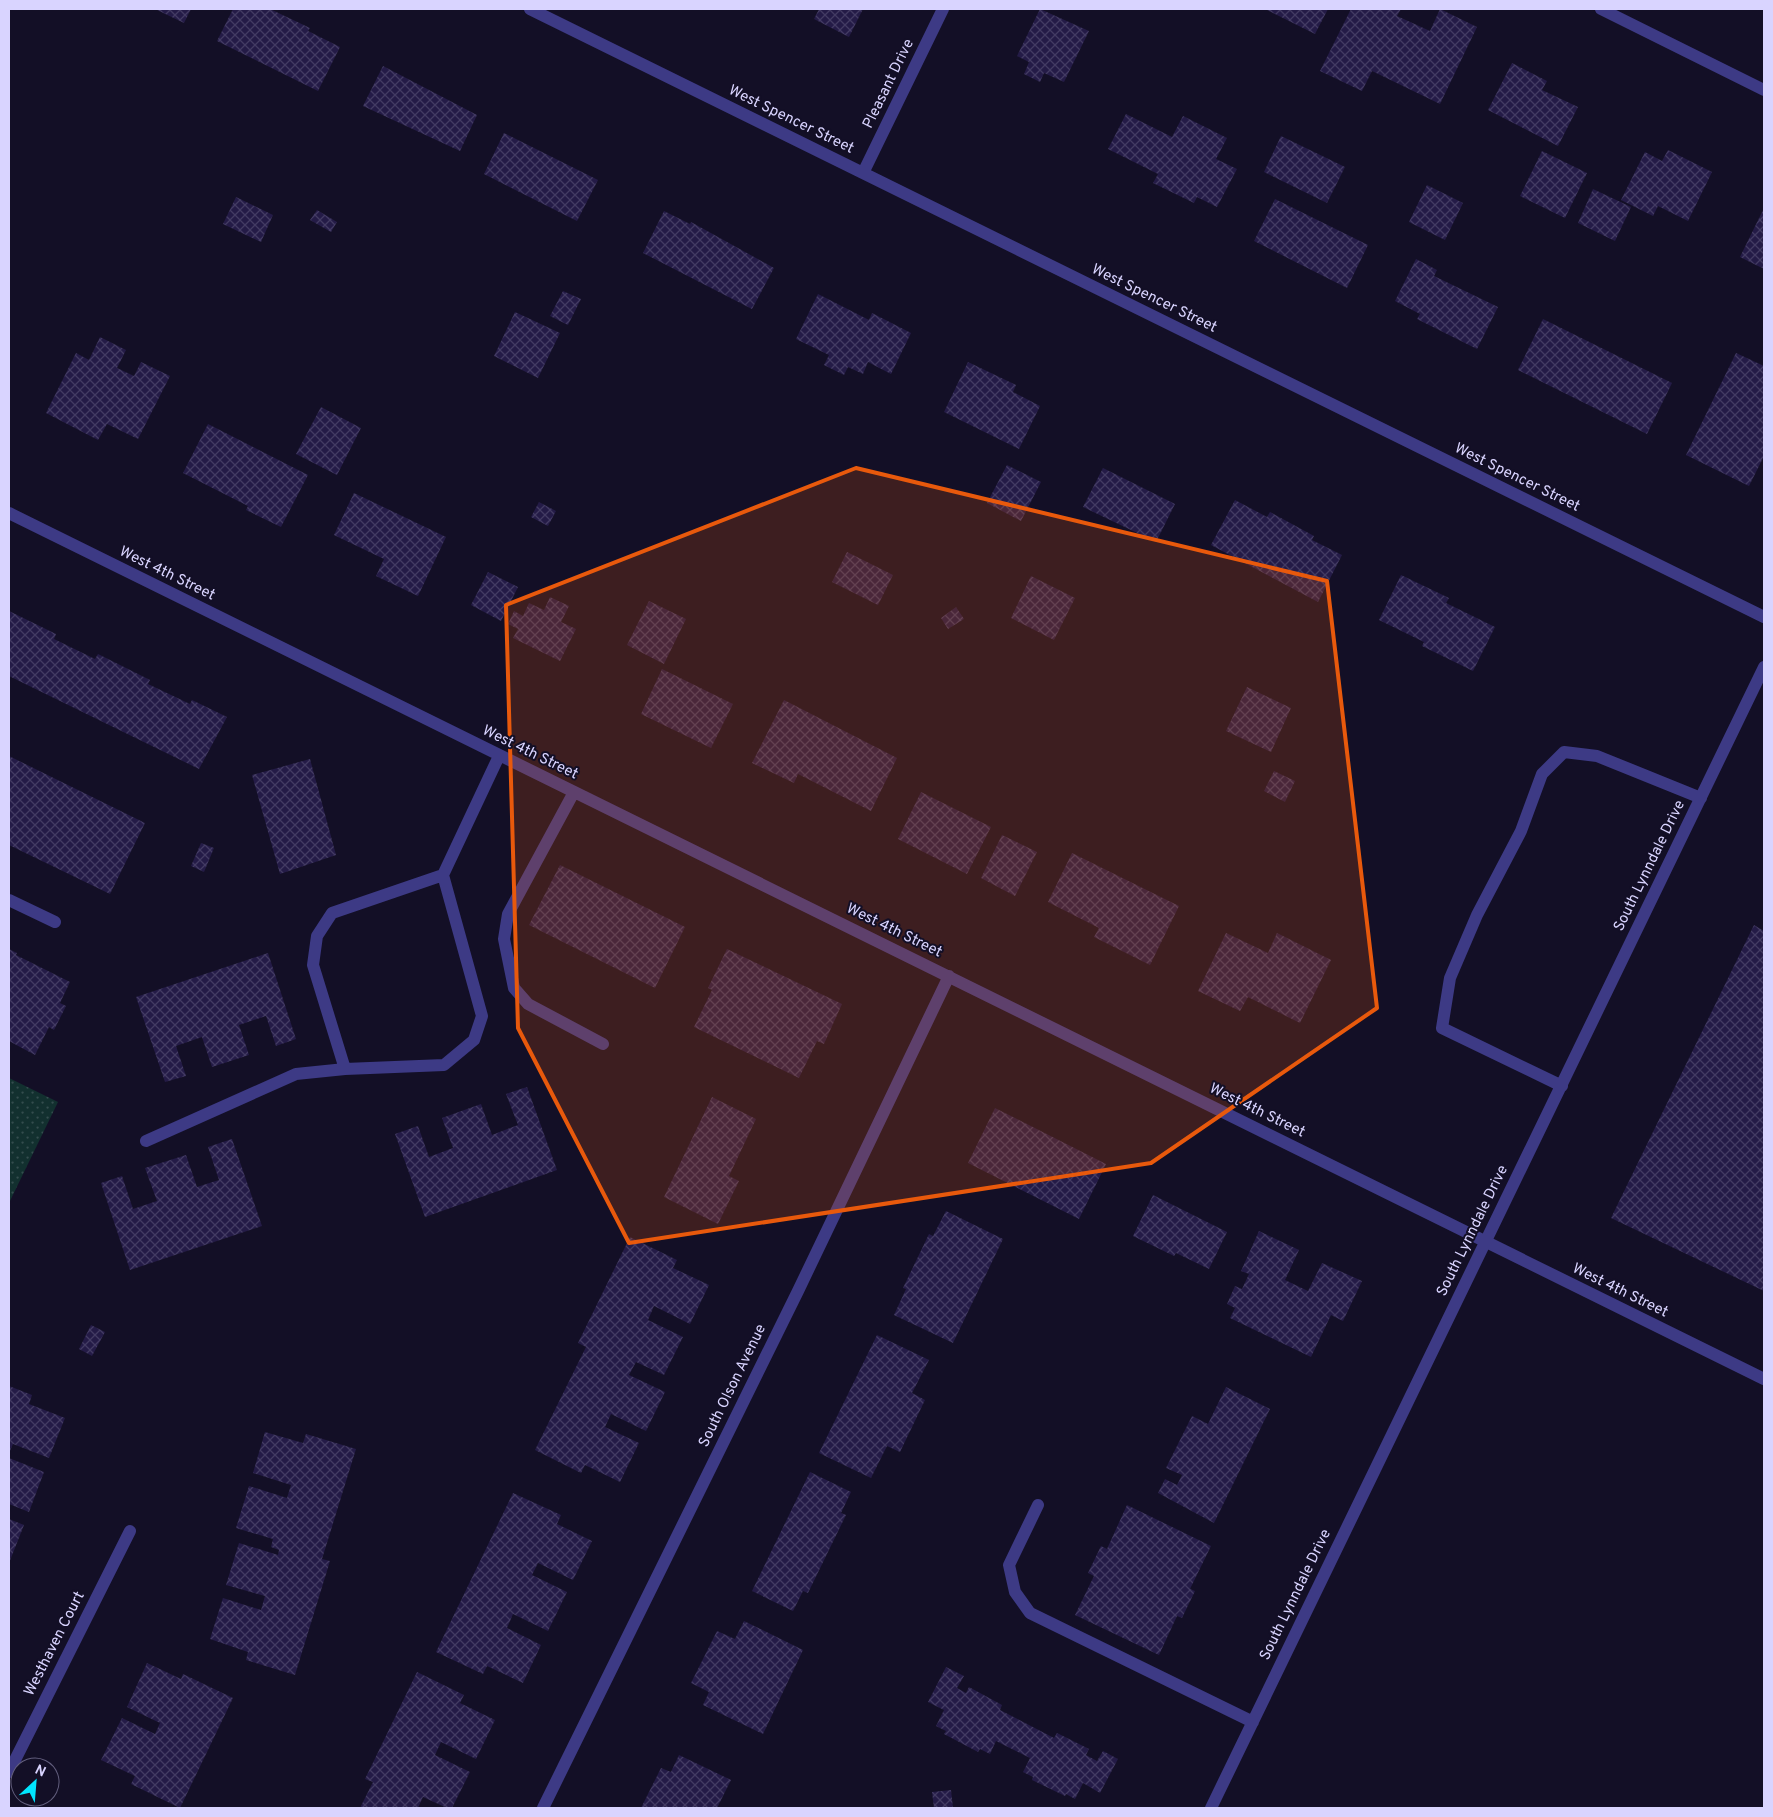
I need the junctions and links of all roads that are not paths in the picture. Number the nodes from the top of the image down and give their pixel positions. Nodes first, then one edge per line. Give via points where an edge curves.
1 (530, 9) edge
2 (943, 9) edge
3 (1601, 9) edge
4 (1764, 90) edge
5 (863, 174) junction
6 (9, 514) edge
7 (1764, 617) edge
8 (1764, 667) edge
9 (499, 756) junction
10 (574, 792) junction
11 (1701, 798) junction
12 (443, 875) junction
13 (9, 900) edge
14 (55, 922) dead end
15 (949, 976) junction
16 (603, 1044) dead end
17 (345, 1069) junction
18 (1562, 1086) junction
19 (146, 1141) dead end
20 (1486, 1243) junction
21 (1764, 1379) edge
22 (1038, 1505) dead end
23 (130, 1531) dead end
24 (1253, 1722) junction
25 (9, 1772) edge
26 (543, 1808) edge
27 (1211, 1808) edge

1 - 5 street, West Spencer Street
2 - 5 street, Pleasant Drive
3 - 4 street
5 - 7 street, West Spencer Street
6 - 9 street, West 4th Street
8 - 11 street, South Lynndale Drive
9 - 10 street, West 4th Street
9 - 12 street
10 - 15 street, West 4th Street
10 - 16 street via 508,914 504,940 514,988 528,1004
11 - 18 street, South Lynndale Drive
11 - 18 street via 1597,756 1564,752 1542,774 1521,831 1477,915 1450,978 1442,1028
12 - 17 street via 332,913 317,936 313,965
12 - 17 street via 482,1016 474,1040 444,1065
13 - 14 street
15 - 20 street, West 4th Street
15 - 26 street, South Olson Avenue
17 - 19 street via 296,1074
18 - 20 street, South Lynndale Drive
20 - 21 street, West 4th Street
20 - 24 street, South Lynndale Drive
22 - 24 street via 1009,1565 1015,1592 1030,1613
23 - 25 street, Westhaven Court
24 - 27 street, South Lynndale Drive

